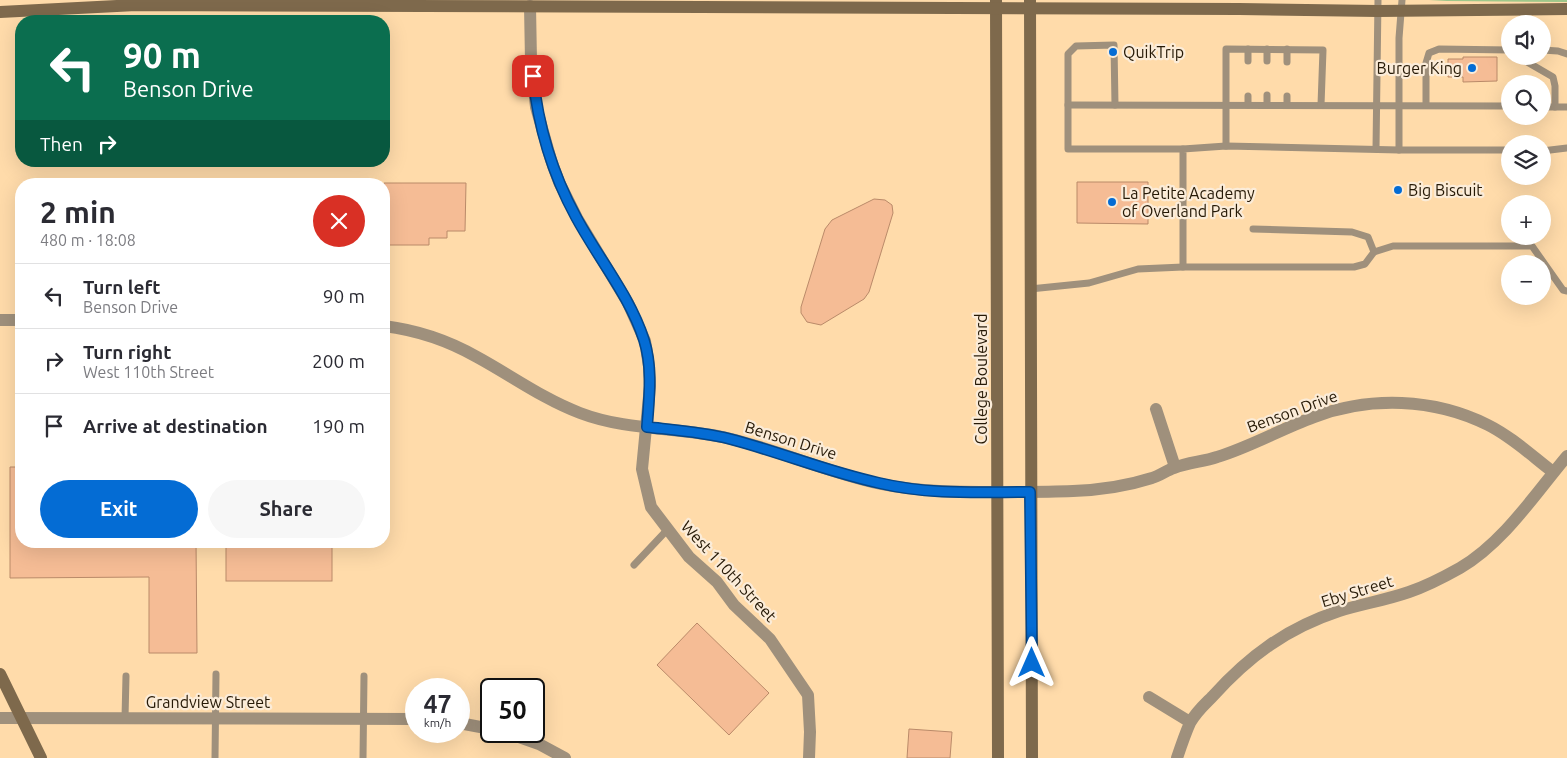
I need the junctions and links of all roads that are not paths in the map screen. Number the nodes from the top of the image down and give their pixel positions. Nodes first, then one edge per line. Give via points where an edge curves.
1 (462, 3) edge
2 (533, 3) edge
3 (996, 4) edge
4 (1030, 4) edge
5 (1402, 5) edge
6 (1378, 6) edge
7 (1567, 8) edge
8 (0, 12) edge
9 (1248, 49) junction
10 (1267, 49) junction
11 (1287, 49) junction
12 (1501, 51) edge
13 (1551, 51) edge
14 (1567, 54) edge
15 (1248, 61) dead end
16 (1267, 61) dead end
17 (1287, 62) dead end
18 (1533, 65) edge
19 (1267, 95) dead end
20 (1248, 96) dead end
21 (1287, 96) dead end
22 (1068, 105) junction
23 (1115, 105) junction
24 (1226, 105) junction
25 (1248, 105) junction
26 (1267, 105) junction
27 (1287, 105) junction
28 (1321, 105) junction
29 (1399, 105) junction
30 (1426, 105) junction
31 (1377, 106) junction
32 (1501, 106) edge
33 (1551, 107) edge
34 (1555, 107) junction
35 (1567, 107) edge
36 (1226, 146) junction
37 (1567, 148) edge
38 (1183, 149) junction
39 (1376, 149) junction
40 (1399, 150) junction
41 (1501, 150) edge
42 (1551, 150) edge
43 (1253, 229) dead end
44 (1374, 252) junction
45 (1183, 267) junction
46 (1030, 289) junction
47 (1567, 290) edge
48 (0, 320) edge
49 (15, 320) edge
50 (390, 327) edge
51 (1156, 409) dead end
52 (647, 427) junction
53 (1567, 456) edge
54 (1175, 467) junction
55 (1553, 472) junction
56 (998, 492) junction
57 (1030, 492) junction
58 (668, 529) junction
59 (634, 565) dead end
60 (0, 674) edge
61 (216, 674) dead end
62 (126, 676) dead end
63 (364, 676) dead end
64 (1149, 697) dead end
65 (0, 718) edge
66 (20, 718) junction
67 (125, 718) junction
68 (215, 718) junction
69 (364, 719) junction
70 (405, 719) edge
71 (1190, 722) junction
72 (535, 743) edge
73 (41, 758) edge
74 (215, 758) edge
75 (362, 758) edge
76 (565, 758) edge
77 (809, 758) edge
78 (998, 758) edge
79 (1032, 758) edge
80 (1177, 758) edge

1 - 2 main road
1 - 8 main road via 136,5
2 - 3 main road
2 - 52 street, West 110th Street via 531,61 536,107 545,141 559,182 577,218 628,303 645,341 649,366
3 - 4 main road
3 - 56 main road, College Boulevard
4 - 6 main road
4 - 46 main road
5 - 6 main road
5 - 7 main road
5 - 29 lane
6 - 31 lane
9 - 10 lane
9 - 15 lane
9 - 24 lane via 1226,49
10 - 11 lane
10 - 16 lane
11 - 17 lane
11 - 28 lane via 1323,50
12 - 30 lane via 1439,49 1429,53
13 - 14 lane
18 - 34 lane via 1553,76
19 - 26 lane
20 - 25 lane
21 - 27 lane
22 - 23 lane
22 - 23 lane via 1068,54 1076,46 1114,45
22 - 38 lane via 1068,149
23 - 24 lane
24 - 25 lane
24 - 36 lane
25 - 26 lane
26 - 27 lane
27 - 28 lane
28 - 31 lane
29 - 30 lane
29 - 31 lane
29 - 40 lane
30 - 32 lane
31 - 39 lane
33 - 34 lane
34 - 35 lane
36 - 38 lane
36 - 39 lane
37 - 42 lane
38 - 45 lane
39 - 40 lane
40 - 41 lane
43 - 44 lane via 1352,232 1368,237
44 - 45 lane via 1365,264 1354,267
44 - 47 lane via 1393,246 1532,246 1563,290
45 - 46 lane via 1138,269 1089,283
46 - 57 main road
48 - 49 street
50 - 52 street, Benson Drive via 458,347 551,401 584,414
51 - 54 street
52 - 56 street, Benson Drive via 729,438 886,485 938,492
52 - 58 street, West 110th Street via 642,469 651,507
53 - 55 street, Eby Street
54 - 55 street, Benson Drive via 1217,457 1316,416 1377,402 1414,403 1473,418 1509,437
54 - 57 street, Benson Drive via 1154,478 1103,489
55 - 71 street, Eby Street via 1506,529 1462,566 1409,592 1339,612 1275,640 1241,667
56 - 57 street, Benson Drive
56 - 78 main road, College Boulevard
57 - 79 main road
58 - 59 lane
58 - 77 street, West 110th Street via 734,605 770,639 808,695
60 - 66 main road
61 - 68 lane
62 - 67 lane
63 - 69 lane
64 - 71 street
65 - 66 street, Grandview Street
66 - 67 street, Grandview Street
66 - 73 main road
67 - 68 street, Grandview Street
68 - 69 street, Grandview Street
68 - 74 lane
69 - 70 street, Grandview Street
69 - 75 lane
71 - 80 street, Eby Street
72 - 76 street

